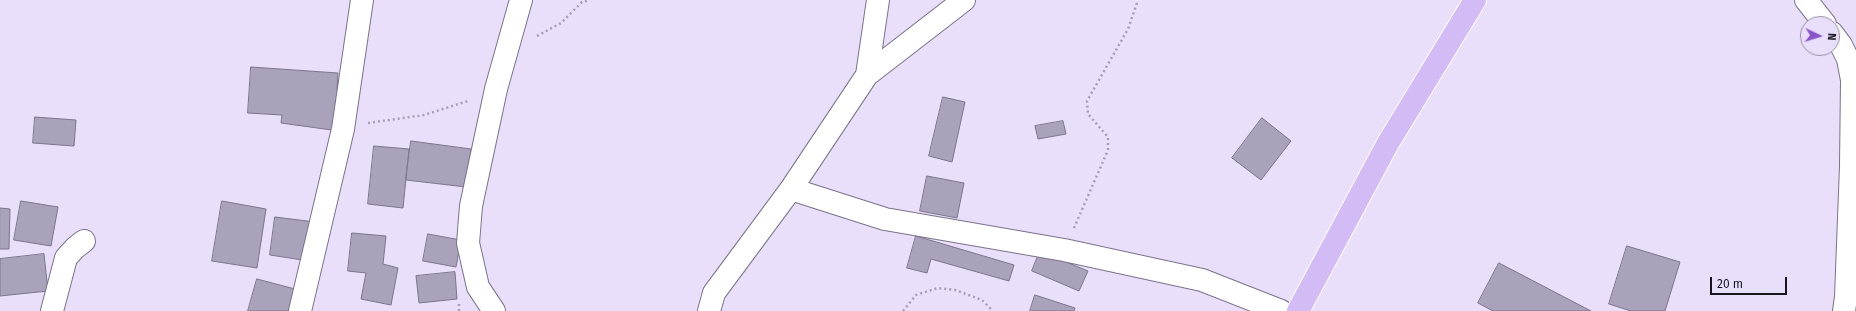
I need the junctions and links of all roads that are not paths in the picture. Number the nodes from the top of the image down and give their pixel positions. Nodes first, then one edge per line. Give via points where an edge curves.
1 (362, 0) edge
2 (521, 0) edge
3 (878, 0) edge
4 (964, 0) edge
5 (1475, 0) edge
6 (1806, 0) edge
7 (1819, 16) edge
8 (1840, 46) edge
9 (867, 75) junction
10 (791, 189) junction
11 (84, 241) dead end
12 (52, 311) edge
13 (300, 311) edge
14 (494, 311) edge
15 (709, 311) edge
16 (1280, 311) edge
17 (1298, 311) edge
18 (1844, 311) edge

1 - 13 street via 343,129
2 - 14 street via 496,89 471,206 468,243 478,287
3 - 9 street
4 - 9 street
5 - 17 main road via 1388,143
6 - 7 street
8 - 18 street via 1848,58 1852,80
9 - 10 street
10 - 15 street via 714,293
10 - 16 street via 885,219 1064,250 1202,280
11 - 12 street via 66,258

